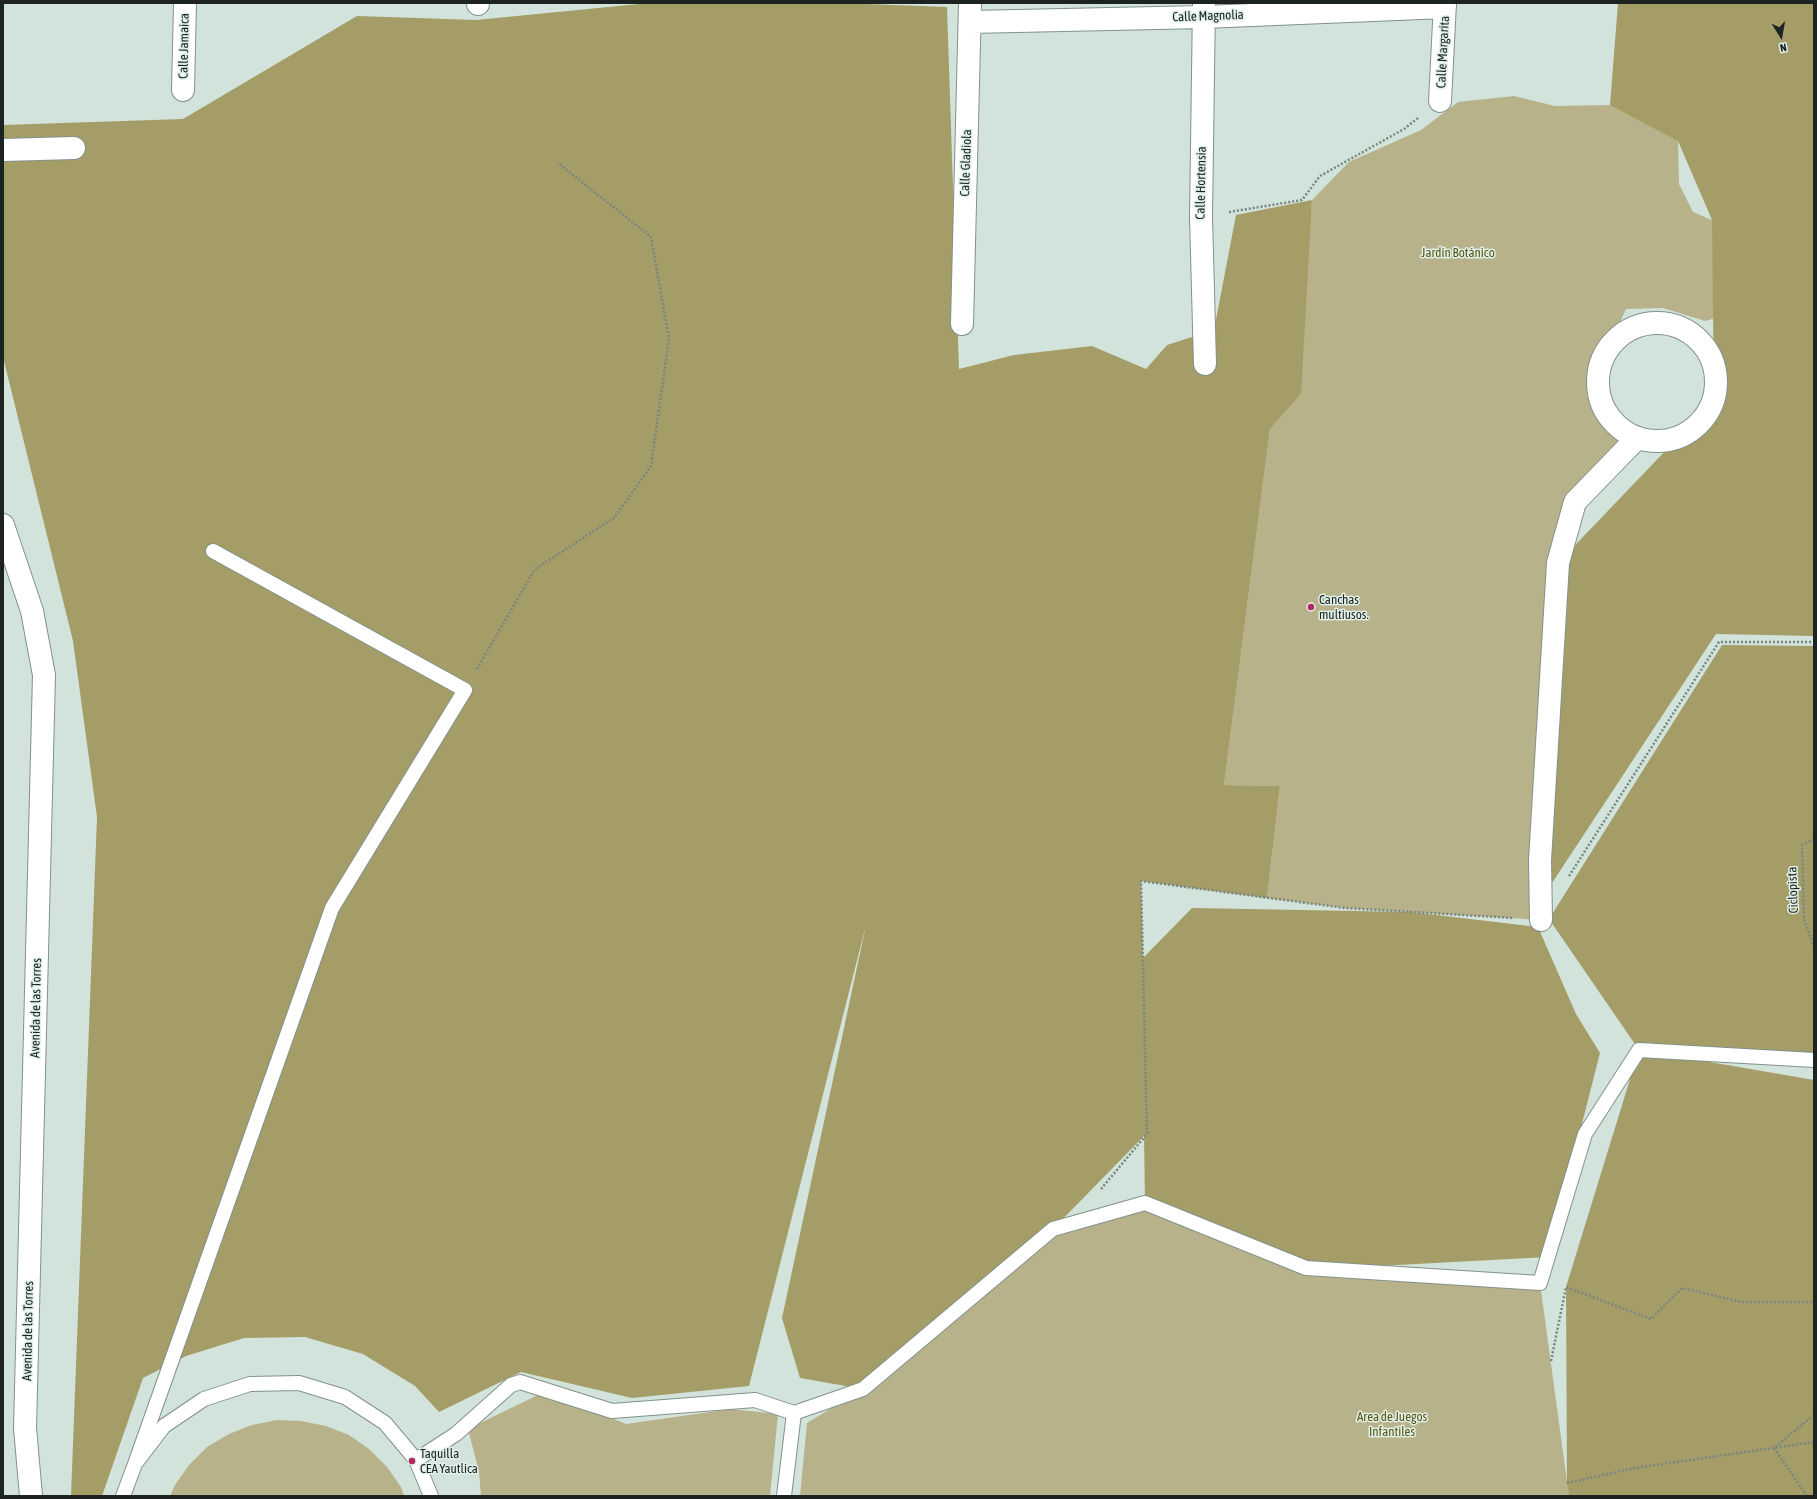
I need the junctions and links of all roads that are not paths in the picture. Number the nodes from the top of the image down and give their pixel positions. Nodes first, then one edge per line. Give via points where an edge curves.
1 (185, 3) edge
2 (1445, 5) edge
3 (1204, 10) edge
4 (970, 12) edge
5 (183, 90) dead end
6 (1440, 101) road end
7 (74, 148) dead end
8 (3, 150) edge
9 (962, 324) dead end
10 (1205, 364) dead end
11 (1637, 438) junction
12 (3, 525) edge
13 (214, 550) dead end
14 (1541, 920) road end
15 (1814, 1060) edge
16 (794, 1413) junction
17 (416, 1460) junction
18 (135, 1464) junction
19 (32, 1496) edge
20 (123, 1496) edge
21 (431, 1496) edge
22 (784, 1496) edge

1 - 5 street, Calle Jamaica
2 - 3 street, Calle Magnolia
2 - 6 street, Calle Margarita
3 - 4 street, Calle Magnolia
3 - 10 street, Calle Hortensia via 1200,217
4 - 9 street, Calle Gladiola
7 - 8 street
11 - 11 street via 1656,442 1675,439 1692,430 1706,417 1714,400 1717,381 1714,362 1704,346 1690,333 1673,325 1653,324 1633,329 1617,340 1605,356 1598,374 1599,394 1607,413 1620,428
11 - 14 street via 1576,502 1558,564 1540,860
12 - 19 street, Avenida de las Torres via 32,611 44,675 25,1428
13 - 18 lane via 464,690 332,908
15 - 16 lane via 1639,1050 1585,1134 1540,1283 1306,1268 1145,1203 1054,1229 863,1389
16 - 17 lane via 755,1400 612,1411 520,1382 510,1385 456,1434
16 - 22 lane
17 - 18 lane via 385,1423 372,1414 345,1397 299,1383 250,1384 204,1398 164,1426
17 - 21 lane
18 - 20 lane

